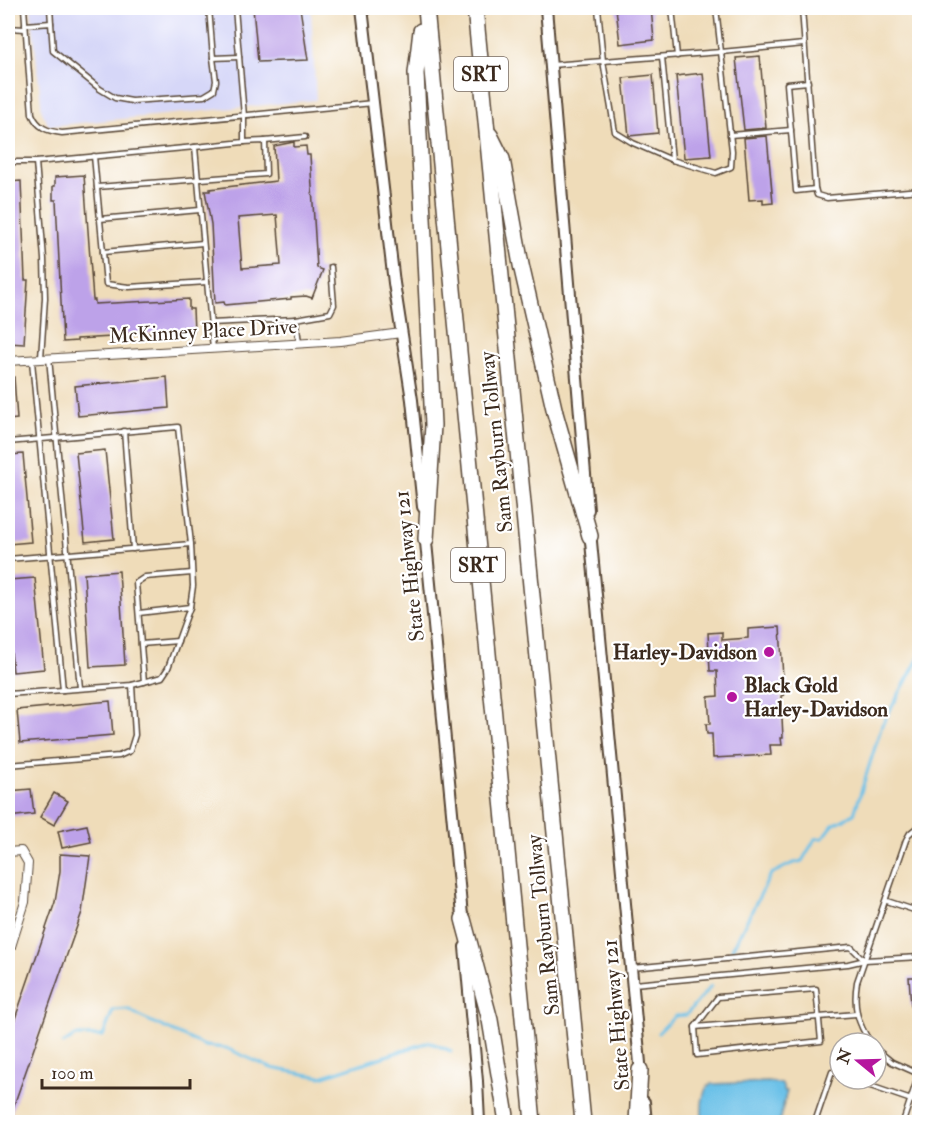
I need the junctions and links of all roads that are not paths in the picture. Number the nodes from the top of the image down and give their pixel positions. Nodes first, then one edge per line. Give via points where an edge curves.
1 (24, 8) edge
2 (50, 8) edge
3 (209, 8) edge
4 (235, 8) edge
5 (362, 8) edge
6 (425, 8) edge
7 (475, 8) edge
8 (546, 8) edge
9 (598, 8) edge
10 (672, 8) edge
11 (716, 8) edge
12 (802, 8) edge
13 (51, 23) junction
14 (25, 27) junction
15 (8, 28) edge
16 (804, 44) junction
17 (721, 52) junction
18 (677, 56) junction
19 (239, 57) junction
20 (662, 57) junction
21 (213, 58) junction
22 (603, 61) junction
23 (551, 65) junction
24 (808, 82) junction
25 (374, 103) junction
26 (244, 116) junction
27 (486, 127) junction
28 (791, 130) junction
29 (730, 135) junction
30 (304, 137) dead end
31 (265, 141) junction
32 (244, 142) junction
33 (195, 147) junction
34 (93, 156) junction
35 (672, 160) junction
36 (8, 162) edge
37 (36, 162) junction
38 (198, 178) junction
39 (97, 187) junction
40 (815, 189) junction
41 (920, 190) edge
42 (200, 210) junction
43 (100, 219) junction
44 (203, 243) junction
45 (103, 252) junction
46 (331, 267) dead end
47 (207, 282) junction
48 (296, 319) junction
49 (211, 323) junction
50 (401, 333) junction
51 (299, 343) junction
52 (213, 349) junction
53 (45, 359) junction
54 (32, 360) junction
55 (8, 361) edge
56 (124, 431) junction
57 (56, 437) junction
58 (39, 439) junction
59 (8, 442) edge
60 (590, 536) junction
61 (426, 539) junction
62 (191, 544) junction
63 (132, 549) junction
64 (67, 554) junction
65 (50, 556) junction
66 (8, 559) edge
67 (192, 573) junction
68 (190, 607) junction
69 (139, 613) junction
70 (178, 641) junction
71 (141, 644) junction
72 (144, 682) junction
73 (132, 685) junction
74 (80, 688) junction
75 (63, 690) junction
76 (8, 694) edge
77 (8, 765) edge
78 (920, 825) edge
79 (8, 852) edge
80 (886, 901) junction
81 (920, 912) edge
82 (462, 919) junction
83 (8, 956) edge
84 (920, 957) edge
85 (865, 960) junction
86 (632, 968) junction
87 (633, 984) junction
88 (856, 1014) junction
89 (819, 1018) junction
90 (695, 1027) junction
91 (863, 1031) edge
92 (888, 1059) edge
93 (640, 1070) junction
94 (919, 1074) edge
95 (828, 1084) edge
96 (884, 1091) edge
97 (910, 1100) junction
98 (920, 1103) edge
99 (479, 1122) edge
100 (507, 1122) edge
101 (533, 1122) edge
102 (583, 1122) edge
103 (637, 1122) edge
104 (646, 1122) edge
105 (815, 1122) edge
106 (903, 1122) edge

1 - 14 lane
2 - 13 lane
3 - 21 lane
4 - 19 lane
5 - 25 main road, State Highway 121
6 - 61 highway via 416,73 433,425
6 - 101 highway, Sam Rayburn Tollway / SRT
7 - 27 highway, Sam Rayburn Tollway / SRT
8 - 23 main road, State Highway 121
9 - 22 lane
10 - 18 lane
11 - 17 lane
12 - 16 lane
13 - 14 lane
13 - 21 lane via 53,51 115,98 132,101 204,96 214,90
14 - 15 lane
14 - 26 lane via 32,114 39,126 49,131
16 - 17 lane
16 - 24 lane
17 - 18 lane
17 - 29 lane
18 - 20 lane
19 - 21 lane
19 - 26 lane
20 - 22 lane
20 - 35 lane
22 - 23 lane
22 - 35 lane via 615,132
23 - 60 main road, State Highway 121
24 - 28 lane via 787,84
24 - 40 lane
25 - 26 lane
25 - 50 main road, State Highway 121
26 - 32 lane
27 - 60 highway via 502,159 521,265 555,413
27 - 102 highway, Sam Rayburn Tollway / SRT
28 - 29 lane
28 - 40 lane via 796,191
29 - 35 lane via 731,167 716,173
30 - 31 lane
31 - 32 lane
31 - 38 lane via 266,174
32 - 33 lane
33 - 34 lane
33 - 38 lane
34 - 37 lane
34 - 39 lane
36 - 37 lane
37 - 53 lane via 44,259
38 - 39 lane
38 - 42 lane
39 - 43 lane
40 - 41 lane via 820,197 827,198
42 - 43 lane
42 - 44 lane
43 - 45 lane
44 - 45 lane
44 - 47 lane
45 - 47 lane via 106,284 129,287
46 - 48 lane via 333,310
47 - 49 lane
48 - 49 lane
48 - 51 lane
49 - 52 lane
50 - 51 street, McKinney Place Drive
50 - 61 main road, State Highway 121
51 - 52 street, McKinney Place Drive
52 - 53 street, McKinney Place Drive
53 - 54 street, McKinney Place Drive
53 - 57 lane
54 - 55 street, McKinney Place Drive
54 - 58 lane
56 - 57 lane
56 - 62 lane via 178,427
56 - 63 lane
57 - 58 lane
57 - 64 lane
58 - 59 lane
58 - 65 lane
60 - 86 main road, State Highway 121
61 - 82 main road, State Highway 121
62 - 63 lane
62 - 67 lane
63 - 64 lane
64 - 65 lane
64 - 74 lane
65 - 66 lane
65 - 75 lane
67 - 68 lane
67 - 69 lane via 139,579
68 - 69 lane
68 - 70 lane
69 - 71 lane
70 - 71 lane
70 - 72 lane via 162,677
71 - 72 lane
72 - 73 lane
73 - 74 lane
73 - 77 lane via 135,735 130,751 119,756
74 - 75 lane
75 - 76 lane
78 - 80 lane via 906,840
79 - 83 street via 21,851 28,863 25,902
80 - 81 lane
80 - 85 lane
82 - 99 main road, State Highway 121
82 - 100 highway via 490,1020
84 - 85 lane
85 - 86 lane via 851,947
85 - 87 lane
85 - 88 lane via 854,1000
86 - 87 main road, State Highway 121
87 - 93 main road, State Highway 121
88 - 89 lane
88 - 91 lane
89 - 90 lane
89 - 90 lane via 816,989 718,997
89 - 90 lane via 821,1041 698,1054
92 - 94 lane
93 - 103 highway
93 - 104 main road, State Highway 121
94 - 97 lane
95 - 105 lane
96 - 97 lane
97 - 98 lane
97 - 106 lane

